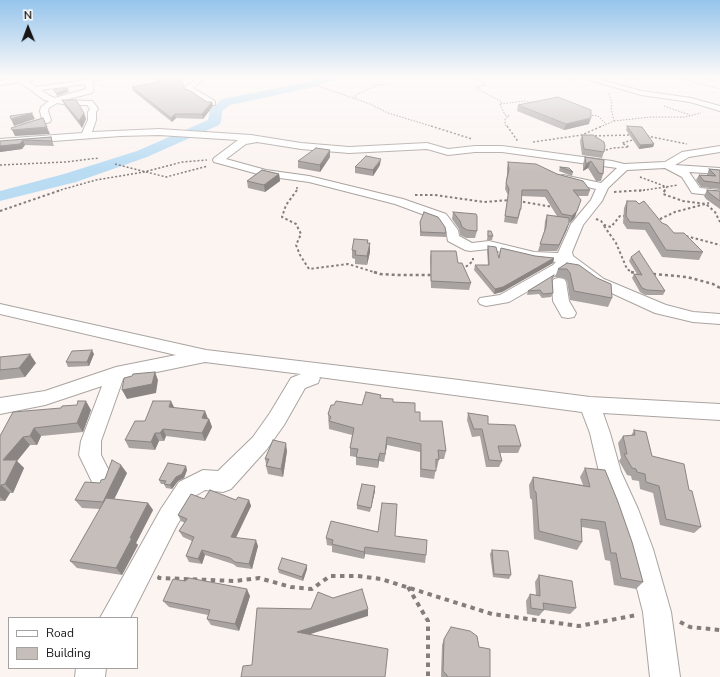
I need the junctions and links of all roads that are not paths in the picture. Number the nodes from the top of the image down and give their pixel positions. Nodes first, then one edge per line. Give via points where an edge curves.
1 (45, 109) edge
2 (93, 109) edge
3 (15, 129) edge
4 (86, 135) junction
5 (3, 139) edge
6 (267, 140) junction
7 (511, 148) junction
8 (715, 150) edge
9 (533, 164) edge
10 (670, 166) junction
11 (624, 167) junction
12 (720, 171) edge
13 (555, 175) edge
14 (602, 189) junction
15 (717, 197) edge
16 (566, 258) junction
17 (559, 282) dead end
18 (486, 301) dead end
19 (0, 309) edge
20 (568, 313) dead end
21 (720, 319) edge
22 (206, 356) junction
23 (116, 374) junction
24 (311, 378) dead end
25 (590, 405) junction
26 (0, 406) edge
27 (720, 412) edge
28 (102, 479) edge
29 (115, 617) edge
30 (665, 677) edge

1 - 3 street via 47,120
2 - 4 street
4 - 5 street
4 - 6 street via 160,132
6 - 7 street via 349,150 426,146 448,152
6 - 16 street via 243,141 214,163 302,178 400,201 442,217 452,230 453,238 470,247 488,245 534,256
7 - 9 street
7 - 11 street
8 - 10 street via 686,154
10 - 11 street
10 - 12 street
10 - 15 street via 686,175 696,191
11 - 14 street
13 - 14 street
14 - 16 street via 574,230 565,252
16 - 18 street via 553,272 504,299
16 - 21 street via 599,282 661,309 693,317
17 - 20 street via 561,301
19 - 22 street
22 - 23 street
22 - 25 street
23 - 26 street via 45,398
23 - 28 street via 91,441 90,455
24 - 29 street via 298,383 278,419 260,443 223,482 203,480 187,490 169,517
25 - 27 street
25 - 30 street via 610,472 640,550 656,612

